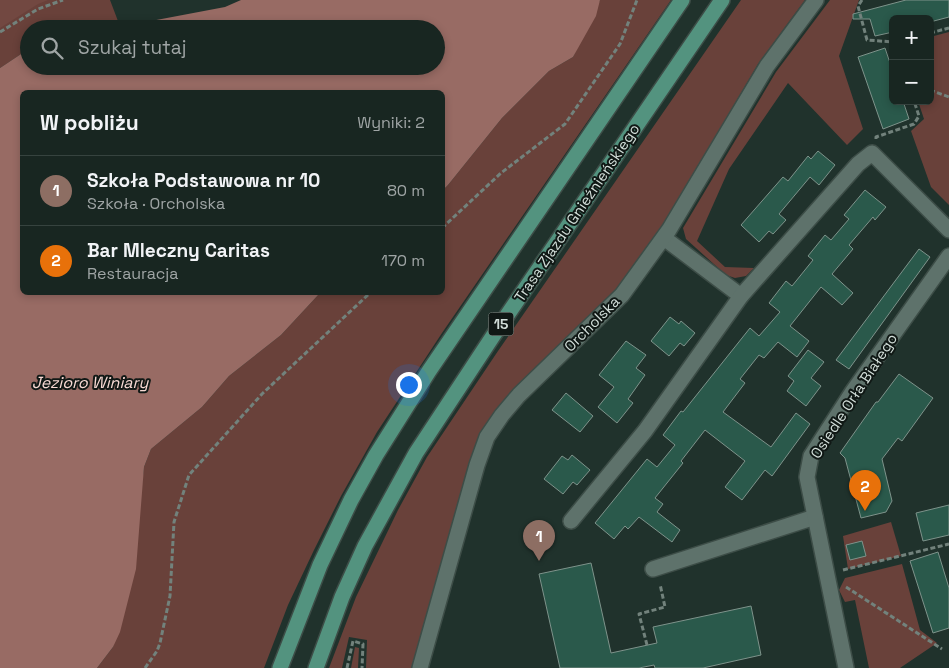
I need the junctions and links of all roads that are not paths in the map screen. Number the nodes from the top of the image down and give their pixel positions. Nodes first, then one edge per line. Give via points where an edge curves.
1 (682, 0) edge
2 (722, 0) edge
3 (816, 0) edge
4 (949, 230) edge
5 (664, 238) junction
6 (949, 256) edge
7 (741, 296) junction
8 (815, 517) junction
9 (571, 521) dead end
10 (656, 573) road end
11 (280, 668) edge
12 (316, 668) edge
13 (420, 668) edge
14 (846, 668) edge

1 - 11 main road, 15 via 376,455 320,564
2 - 12 main road, Trasa Zjazdu Gnieźnieńskiego / 15 via 416,453 365,546
3 - 5 street, Orcholska via 768,66
4 - 7 street via 872,153 858,164
5 - 7 street
5 - 13 street, Orcholska via 622,295 520,396 487,437
6 - 8 street, Osiedle Orła Białego via 811,456 807,477
7 - 9 street via 645,432
8 - 10 street
8 - 14 street, Osiedle Orła Białego

